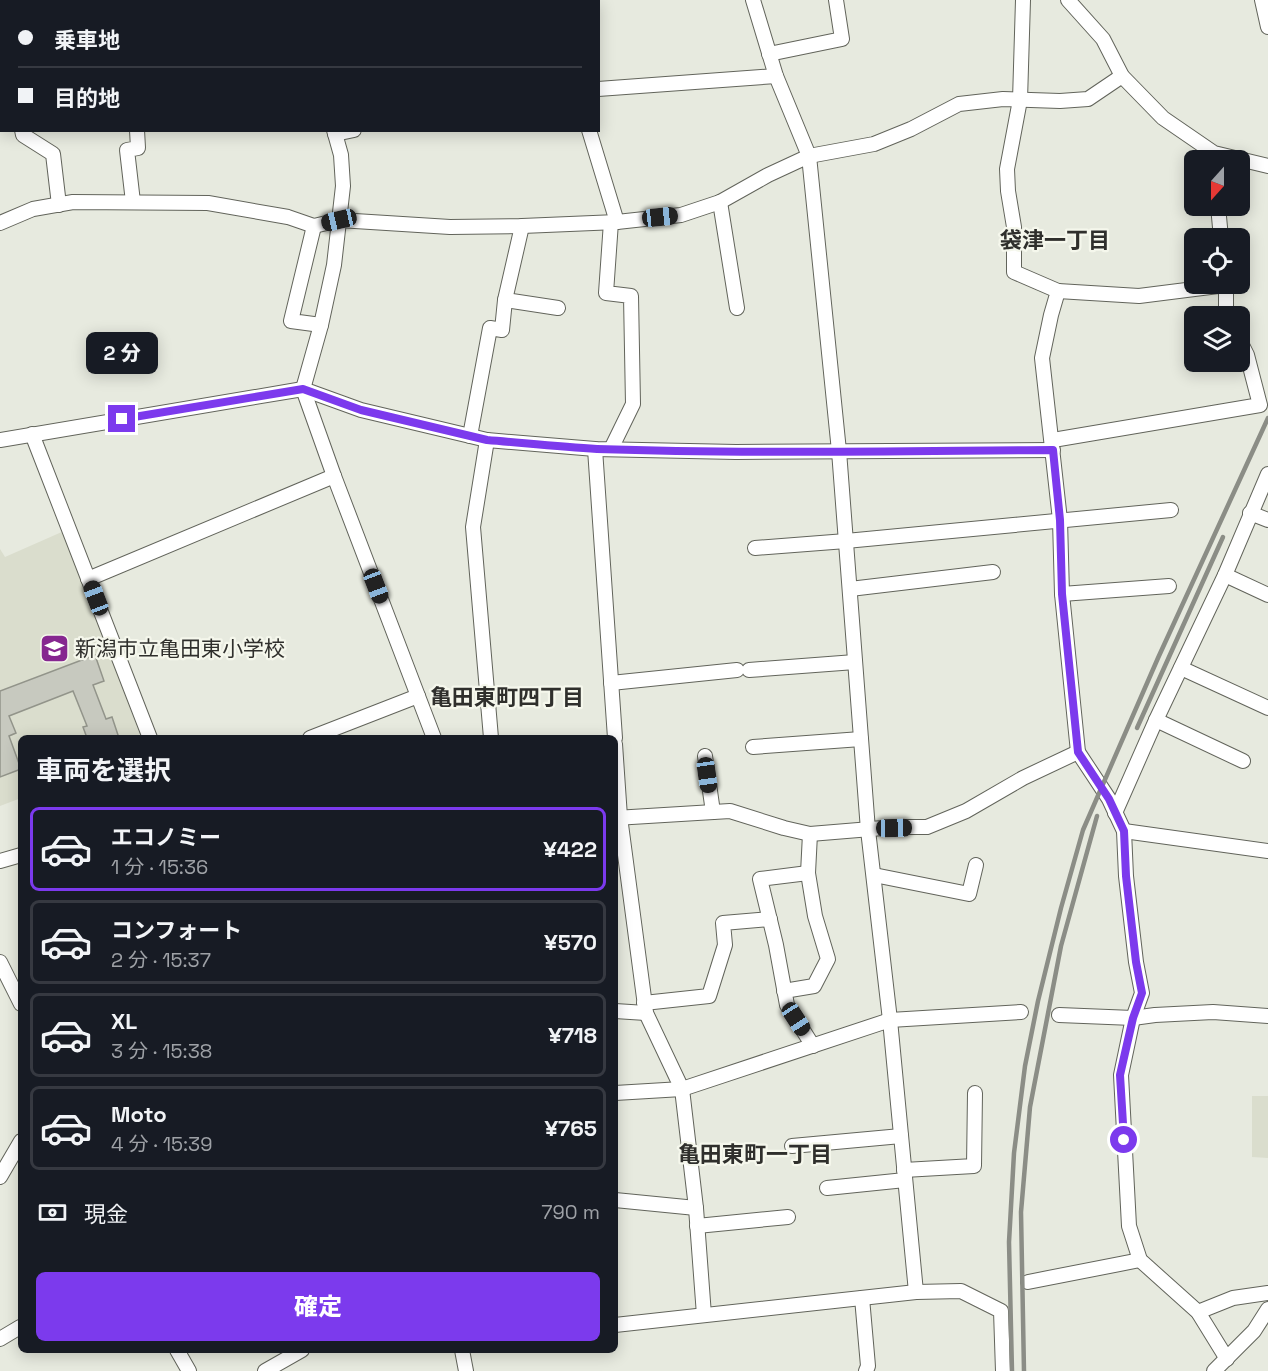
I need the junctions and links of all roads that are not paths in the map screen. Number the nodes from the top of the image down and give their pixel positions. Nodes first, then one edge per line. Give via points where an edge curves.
1 (753, 0) edge
2 (836, 0) edge
3 (1023, 0) edge
4 (1068, 0) edge
5 (1262, 0) edge
6 (1268, 27) edge
7 (769, 54) junction
8 (776, 76) junction
9 (1122, 76) junction
10 (600, 89) edge
11 (1020, 100) junction
12 (22, 132) edge
13 (137, 132) edge
14 (334, 132) edge
15 (590, 132) edge
16 (1206, 150) edge
17 (809, 156) junction
18 (1250, 163) edge
19 (1268, 166) edge
20 (133, 202) junction
21 (720, 202) junction
22 (59, 205) junction
23 (339, 220) junction
24 (614, 222) junction
25 (0, 223) edge
26 (314, 226) junction
27 (522, 226) junction
28 (1184, 290) edge
29 (1058, 291) junction
30 (505, 300) junction
31 (558, 308) dead end
32 (736, 308) dead end
33 (321, 325) junction
34 (1250, 367) edge
35 (303, 389) junction
36 (32, 434) junction
37 (470, 436) junction
38 (0, 440) edge
39 (487, 440) junction
40 (1053, 445) junction
41 (595, 449) junction
42 (611, 449) junction
43 (839, 451) junction
44 (1268, 474) edge
45 (333, 476) junction
46 (1171, 510) dead end
47 (1250, 513) junction
48 (1060, 520) junction
49 (1268, 520) edge
50 (846, 541) junction
51 (755, 548) dead end
52 (993, 572) dead end
53 (1225, 575) junction
54 (88, 579) junction
55 (1169, 586) dead end
56 (850, 589) junction
57 (1062, 594) junction
58 (1268, 595) edge
59 (855, 662) junction
60 (1181, 668) junction
61 (611, 683) junction
62 (418, 696) junction
63 (1268, 708) edge
64 (1156, 720) junction
65 (149, 735) edge
66 (317, 735) edge
67 (433, 735) edge
68 (491, 735) edge
69 (615, 735) edge
70 (861, 740) junction
71 (753, 747) dead end
72 (1078, 752) junction
73 (705, 756) dead end
74 (1243, 761) dead end
75 (713, 812) junction
76 (1115, 813) junction
77 (618, 818) edge
78 (618, 825) edge
79 (868, 830) junction
80 (1124, 831) junction
81 (810, 834) junction
82 (1268, 851) edge
83 (18, 856) edge
84 (0, 861) edge
85 (976, 865) dead end
86 (808, 873) junction
87 (874, 875) junction
88 (770, 919) junction
89 (0, 963) edge
90 (784, 991) junction
91 (18, 994) edge
92 (645, 1008) junction
93 (618, 1011) edge
94 (1022, 1012) dead end
95 (1059, 1015) dead end
96 (1268, 1016) edge
97 (1133, 1018) junction
98 (890, 1020) junction
99 (813, 1046) junction
100 (682, 1089) junction
101 (618, 1093) edge
102 (975, 1093) dead end
103 (901, 1137) junction
104 (18, 1146) edge
105 (792, 1146) dead end
106 (905, 1175) junction
107 (0, 1177) edge
108 (827, 1188) dead end
109 (618, 1200) edge
110 (696, 1208) junction
111 (788, 1217) dead end
112 (697, 1226) junction
113 (1140, 1260) junction
114 (1028, 1282) dead end
115 (915, 1292) junction
116 (1268, 1293) edge
117 (862, 1298) junction
118 (1268, 1309) edge
119 (1198, 1312) junction
120 (704, 1315) junction
121 (618, 1325) edge
122 (18, 1329) edge
123 (0, 1339) edge
124 (179, 1353) edge
125 (297, 1353) edge
126 (463, 1353) edge
127 (1227, 1359) junction
128 (189, 1371) edge
129 (265, 1371) edge
130 (466, 1371) edge
131 (866, 1371) edge
132 (1003, 1371) edge
133 (1214, 1371) edge

1 - 7 street
2 - 7 street via 842,39
3 - 11 street
4 - 9 street via 1104,39
5 - 6 street
7 - 8 street
8 - 10 street
8 - 17 street
9 - 11 street via 1088,99
9 - 16 street via 1163,118
11 - 17 street via 959,104 874,144
11 - 29 street via 1007,169 1014,227 1014,272
12 - 22 street via 53,154
13 - 20 street via 138,148 127,150
14 - 23 street via 343,186
15 - 24 street
17 - 21 street
17 - 43 street
18 - 19 street
20 - 22 street
20 - 26 street via 208,203 288,217
21 - 24 street via 681,215
21 - 32 street
22 - 25 street via 33,209
23 - 26 street
23 - 27 street via 450,227
23 - 33 street
24 - 27 street
24 - 42 street via 606,293 631,296 633,404
26 - 33 street via 291,321
27 - 30 street
28 - 29 street via 1139,296
29 - 40 street via 1042,358
30 - 31 street
30 - 37 street via 502,330 490,328
33 - 35 street
34 - 40 street via 1260,405
35 - 36 street
35 - 37 street via 361,410
35 - 45 street
36 - 38 street
36 - 54 street
37 - 39 street
39 - 41 street
39 - 68 street via 473,527
40 - 43 street
40 - 48 street
41 - 42 street
41 - 61 street
42 - 43 street
43 - 50 street
44 - 47 street
45 - 54 street
45 - 62 street
46 - 48 street
47 - 49 street
47 - 53 street
48 - 50 street
48 - 57 street
50 - 51 street
50 - 56 street
52 - 56 street
53 - 58 street
53 - 60 street
54 - 65 street
55 - 57 street
56 - 59 street
57 - 72 street
59 - 61 street
59 - 70 street
60 - 63 street
60 - 64 street
61 - 69 street
62 - 66 street
62 - 67 street
64 - 74 street
64 - 76 street
70 - 71 street
70 - 79 street
72 - 76 street
72 - 79 street via 966,811 927,827
73 - 75 street
75 - 77 street
75 - 81 street via 730,810
76 - 80 street
78 - 92 street
79 - 81 street
79 - 87 street
80 - 82 street
80 - 97 street via 1127,887 1142,993
81 - 86 street
83 - 84 street
85 - 87 street via 969,894
86 - 88 street via 760,879
86 - 90 street via 828,959 814,986
87 - 98 street
88 - 90 street
88 - 92 street via 723,923 725,945 709,996
89 - 91 street
90 - 99 street via 787,1005
92 - 93 street
92 - 100 street
94 - 98 street
95 - 97 street
96 - 97 street via 1213,1012
97 - 113 street via 1120,1075 1130,1226
98 - 99 street
98 - 103 street
99 - 100 street
100 - 101 street
100 - 110 street
102 - 106 street via 974,1166
103 - 105 street
103 - 106 street
104 - 107 street
106 - 108 street
106 - 115 street
109 - 110 street
110 - 112 street
111 - 112 street
112 - 120 street
113 - 114 street
113 - 119 street
115 - 117 street
115 - 132 street via 961,1291 1001,1311
116 - 119 street via 1233,1298
117 - 120 street
117 - 131 street
118 - 127 street
119 - 127 street
120 - 121 street
122 - 123 street
124 - 128 street
125 - 129 street
126 - 130 street
127 - 133 street

